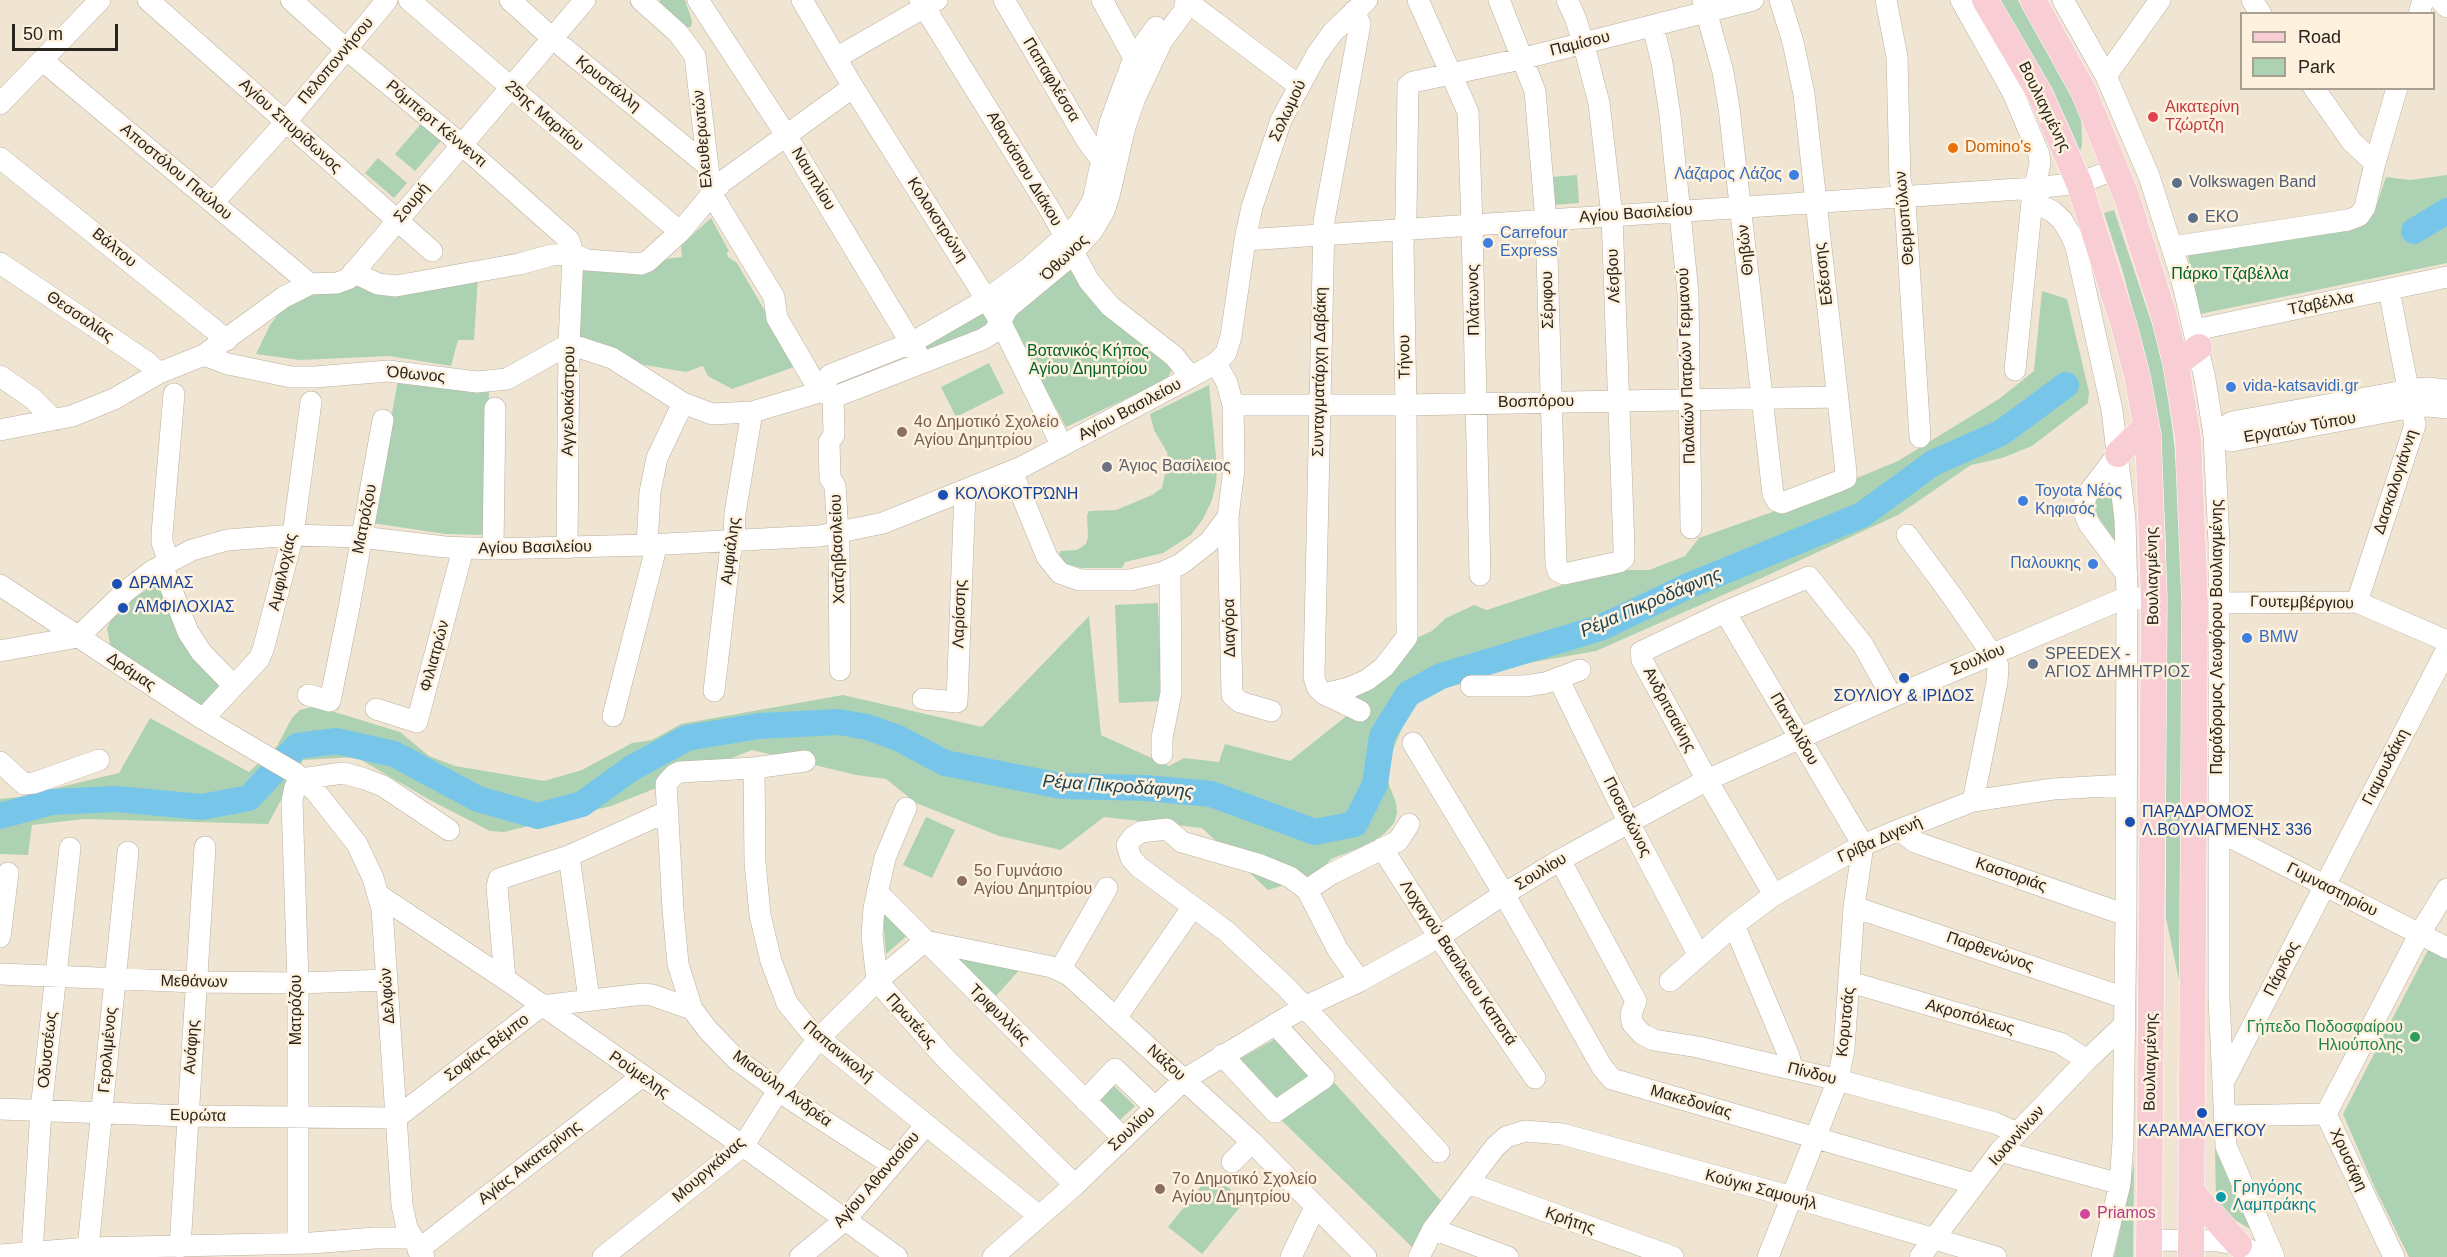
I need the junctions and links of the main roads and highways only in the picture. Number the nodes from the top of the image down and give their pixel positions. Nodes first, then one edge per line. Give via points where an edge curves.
1 (1985, 0) edge
2 (2033, 0) edge
3 (2197, 338) road end
4 (2176, 364) junction
5 (2146, 426) junction
6 (2118, 454) road end
7 (2192, 1191) junction
8 (2239, 1245) road end
9 (2149, 1248) edge
10 (2195, 1251) edge

1 - 5 main road, Βουλιαγμένης via 2040,94 2076,177 2124,326
2 - 4 main road via 2084,92 2114,163 2156,285
3 - 4 main road
4 - 7 main road via 2191,459 2194,602
5 - 6 main road
5 - 9 main road, Βουλιαγμένης via 2154,599
7 - 8 main road
7 - 10 main road

